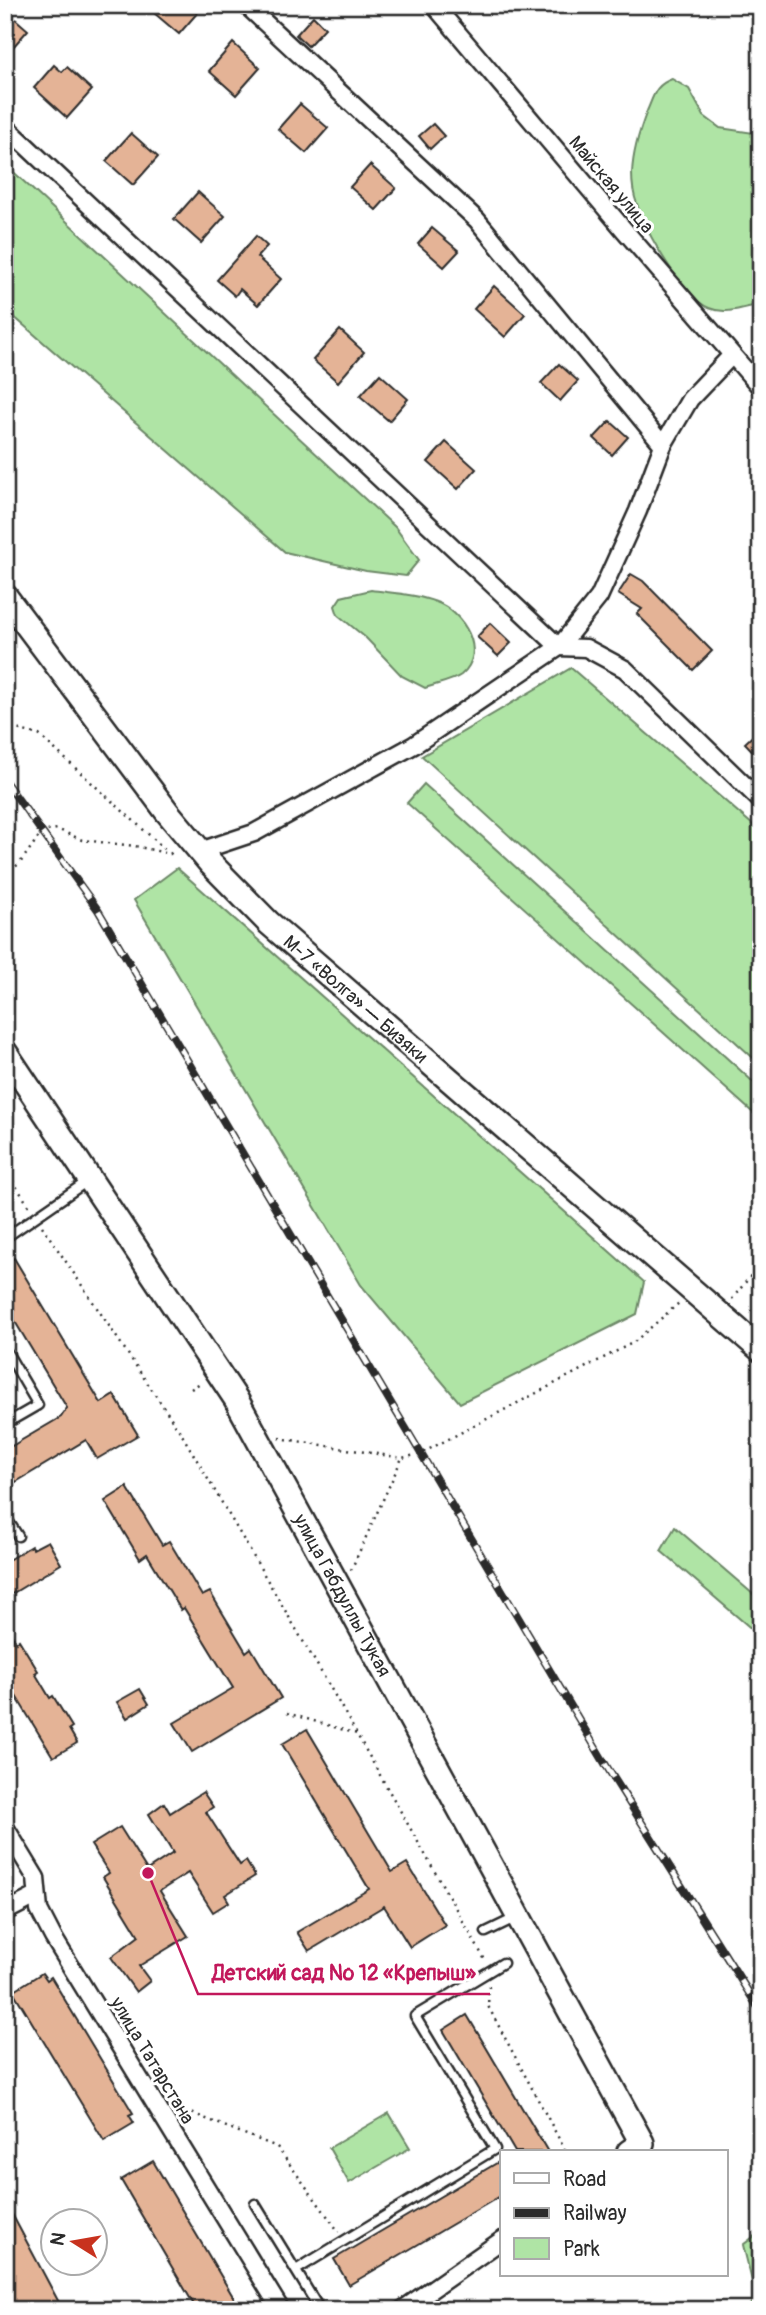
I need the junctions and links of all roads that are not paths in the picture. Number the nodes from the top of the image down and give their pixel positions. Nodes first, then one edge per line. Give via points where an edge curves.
1 (246, 5) edge
2 (434, 5) edge
3 (5, 127) edge
4 (731, 356) junction
5 (761, 387) edge
6 (663, 445) junction
7 (5, 596) edge
8 (559, 647) junction
9 (761, 801) edge
10 (195, 844) junction
11 (5, 1052) edge
12 (90, 1180) junction
13 (5, 1238) edge
14 (5, 1349) edge
15 (761, 1350) edge
16 (5, 1424) edge
17 (5, 1516) edge
18 (18, 1535) dead end
19 (5, 1827) edge
20 (36, 1896) junction
21 (5, 1912) edge
22 (518, 1916) junction
23 (486, 1932) dead end
24 (503, 1963) dead end
25 (632, 2150) edge
26 (255, 2204) dead end
27 (500, 2241) edge
28 (296, 2270) junction
29 (281, 2310) edge
30 (320, 2310) edge
31 (402, 2310) edge

1 - 6 street via 477,220
2 - 4 street, Майская улица
3 - 8 street
4 - 5 street, Майская улица
4 - 6 street via 690,399
6 - 8 street via 599,597
7 - 10 street, М-7 «Волга» — Бизяки
8 - 9 street via 586,648 625,669
8 - 10 street via 414,745 254,833
10 - 15 street, М-7 «Волга» — Бизяки via 269,923
11 - 12 street, улица Габдуллы Тукая
12 - 13 lane
12 - 22 street, улица Габдуллы Тукая via 236,1399
14 - 16 lane via 38,1405
17 - 18 lane
19 - 20 street, улица Татарстана via 36,1878
20 - 21 street
20 - 29 street, улица Татарстана via 53,1937
22 - 23 lane
22 - 25 street, улица Габдуллы Тукая via 642,2143
24 - 28 lane via 415,2016 495,2149
26 - 28 lane
27 - 31 street
28 - 30 lane

